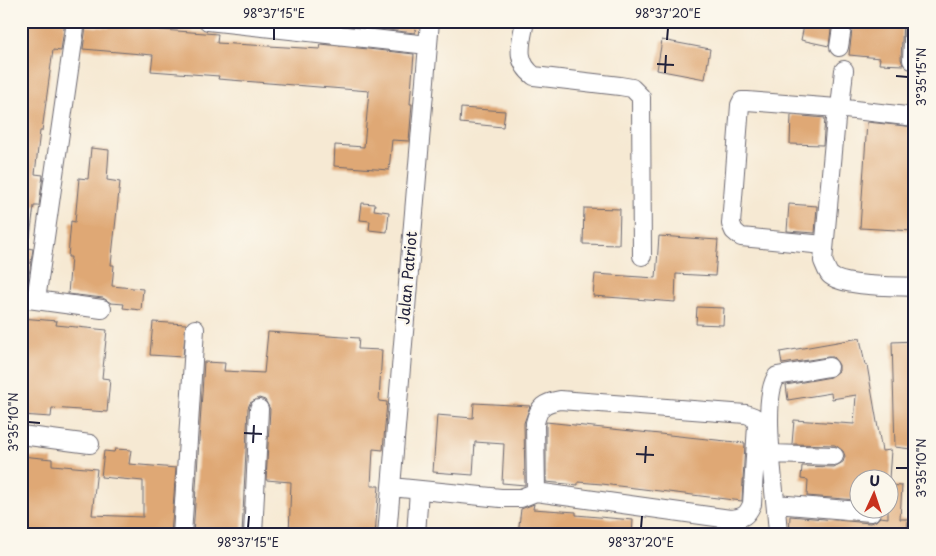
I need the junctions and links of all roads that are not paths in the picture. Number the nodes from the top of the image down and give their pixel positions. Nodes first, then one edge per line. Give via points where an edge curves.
1 (76, 21) edge
2 (208, 21) edge
3 (430, 21) edge
4 (525, 21) edge
5 (843, 21) edge
6 (914, 21) edge
7 (428, 45) junction
8 (839, 47) dead end
9 (912, 60) dead end
10 (844, 70) dead end
11 (838, 108) junction
12 (915, 117) edge
13 (824, 245) junction
14 (642, 256) dead end
15 (915, 287) edge
16 (29, 299) edge
17 (102, 309) dead end
18 (195, 330) dead end
19 (829, 368) dead end
20 (259, 409) dead end
21 (21, 435) edge
22 (90, 444) dead end
23 (771, 454) junction
24 (834, 456) dead end
25 (391, 487) junction
26 (419, 490) junction
27 (536, 492) junction
28 (776, 504) junction
29 (848, 510) edge
30 (182, 535) edge
31 (253, 535) edge
32 (387, 535) edge
33 (416, 535) edge
34 (778, 535) edge

1 - 16 street
2 - 7 street
3 - 7 street, Jalan Patriot
4 - 14 street via 521,60 525,70 534,76 632,88 642,97
5 - 8 street
6 - 9 street
7 - 25 street, Jalan Patriot
10 - 11 street
11 - 12 street
11 - 13 street
11 - 13 street via 747,101 740,105 730,224 734,232 741,237
13 - 15 street via 823,261 830,275 840,281
16 - 17 street
18 - 30 street
19 - 23 street via 777,376 771,391 769,412
20 - 31 street
21 - 22 street
23 - 24 street
23 - 28 street
25 - 26 street
25 - 32 street, Jalan Patriot
26 - 27 street via 512,499
26 - 33 street
27 - 27 street via 536,423 538,413 550,402 580,401 746,414 754,417 757,425 752,504 748,514 742,518
28 - 29 street
28 - 34 street

